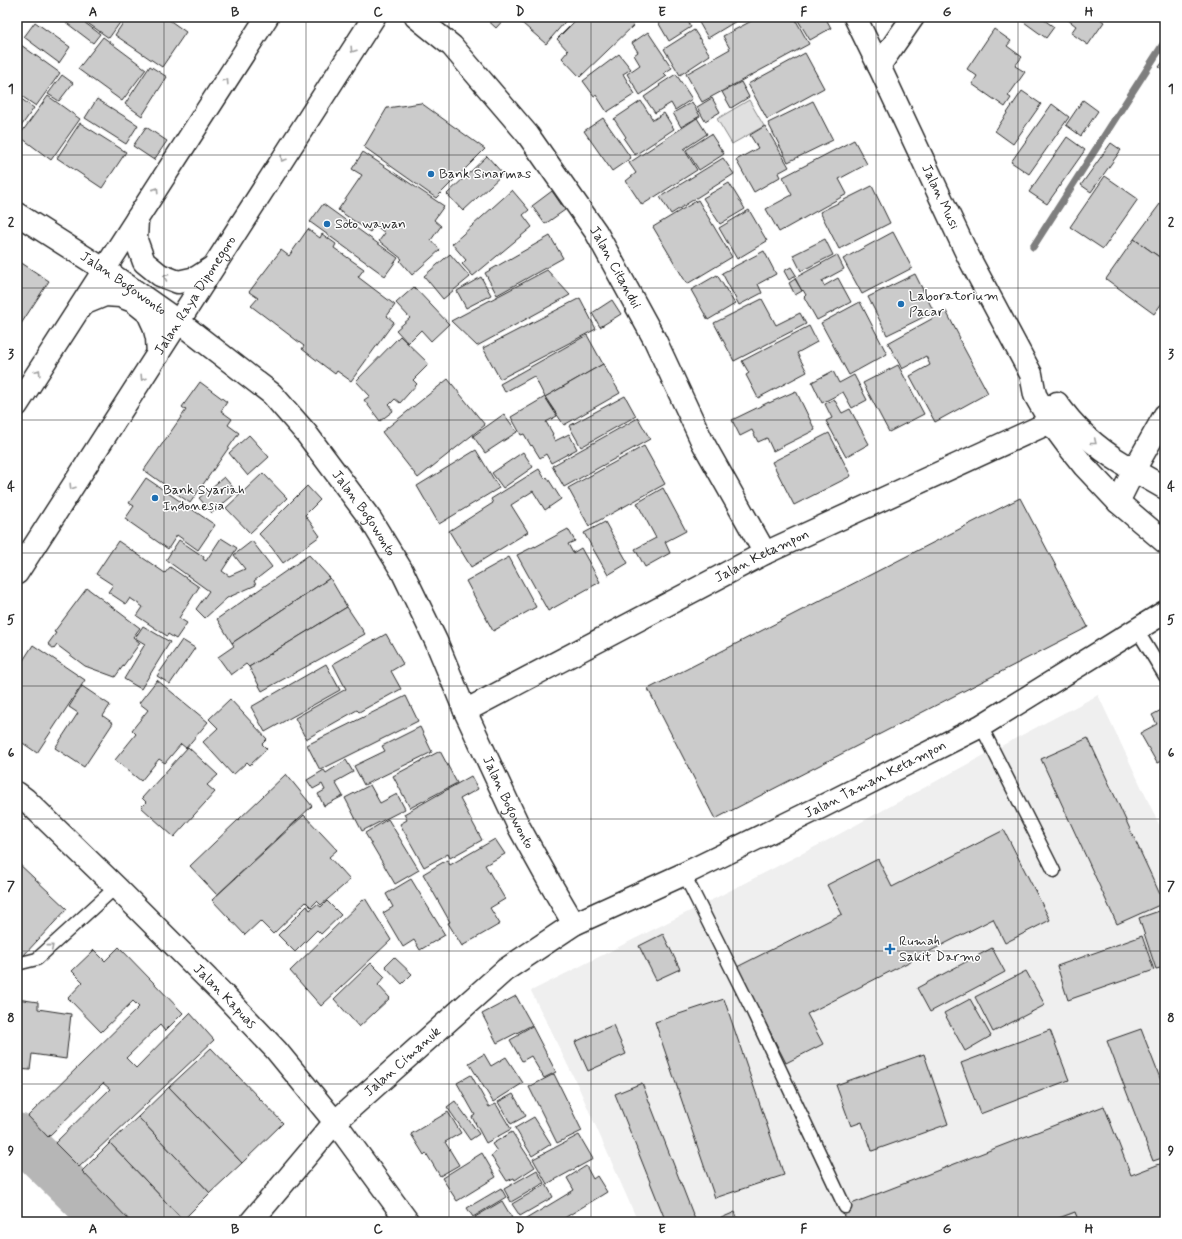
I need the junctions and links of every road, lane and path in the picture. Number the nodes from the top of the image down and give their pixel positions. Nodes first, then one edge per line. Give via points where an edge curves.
1 (267, 17) edge
2 (374, 17) edge
3 (416, 17) edge
4 (855, 17) edge
5 (913, 17) edge
6 (879, 66) junction
7 (17, 214) edge
8 (137, 219) junction
9 (214, 267) junction
10 (105, 270) junction
11 (83, 304) junction
12 (179, 322) junction
13 (158, 355) junction
14 (17, 405) edge
15 (1165, 415) edge
16 (1058, 419) junction
17 (1134, 470) junction
18 (1165, 488) edge
19 (1118, 502) junction
20 (1165, 542) edge
21 (764, 553) junction
22 (17, 573) edge
23 (1165, 612) edge
24 (1137, 630) junction
25 (1165, 676) edge
26 (465, 710) junction
27 (980, 726) junction
28 (17, 793) edge
29 (1054, 871) dead end
30 (684, 874) junction
31 (116, 886) junction
32 (574, 924) junction
33 (17, 964) edge
34 (335, 1122) junction
35 (845, 1207) dead end
36 (252, 1222) edge
37 (408, 1222) edge

8 -> 1 main road
2 -> 9 main road, Jalan Raya Diponegoro
3 - 21 main road, Jalan Citandui via 452,46 528,135 596,232 655,340 702,441
4 - 6 main road, Jalan Musi
5 - 6 main road
6 - 16 main road, Jalan Musi via 968,256 1031,374 1035,395
7 - 10 main road, Jalan Bogowonto
9 -> 8 main road via 196,278 178,282 160,276 144,262 136,240
8 - 10 main road
9 - 12 main road, Jalan Raya Diponegoro
10 - 11 main road
10 - 12 main road, Jalan Bogowonto
11 - 13 main road via 105,295 120,296 133,301 148,313 157,338
14 -> 11 main road
12 - 13 main road, Jalan Raya Diponegoro
12 - 26 main road, Jalan Bogowonto via 272,394 306,433 371,520 402,571 436,641
13 -> 22 main road, Jalan Raya Diponegoro
15 - 17 main road
16 -> 17 main road
16 - 19 main road via 1084,466
16 - 21 main road, Jalan Ketampon
17 - 18 main road
17 - 19 main road
19 - 20 main road
21 - 26 main road, Jalan Ketampon
23 - 24 main road, Jalan Taman Ketampon
24 - 25 lane
24 - 27 main road, Jalan Taman Ketampon
26 - 32 main road, Jalan Bogowonto via 519,827
27 - 29 lane
27 - 30 main road, Jalan Taman Ketampon
28 - 31 main road, Jalan Kapuas
30 - 32 main road, Jalan Taman Ketampon
30 - 35 lane
33 -> 31 lane via 37,959
31 - 34 main road, Jalan Kapuas via 276,1050
32 - 34 main road, Jalan Cimanuk via 505,970
34 - 36 main road, Jalan Cimanuk
34 - 37 main road, Jalan Kapuas

